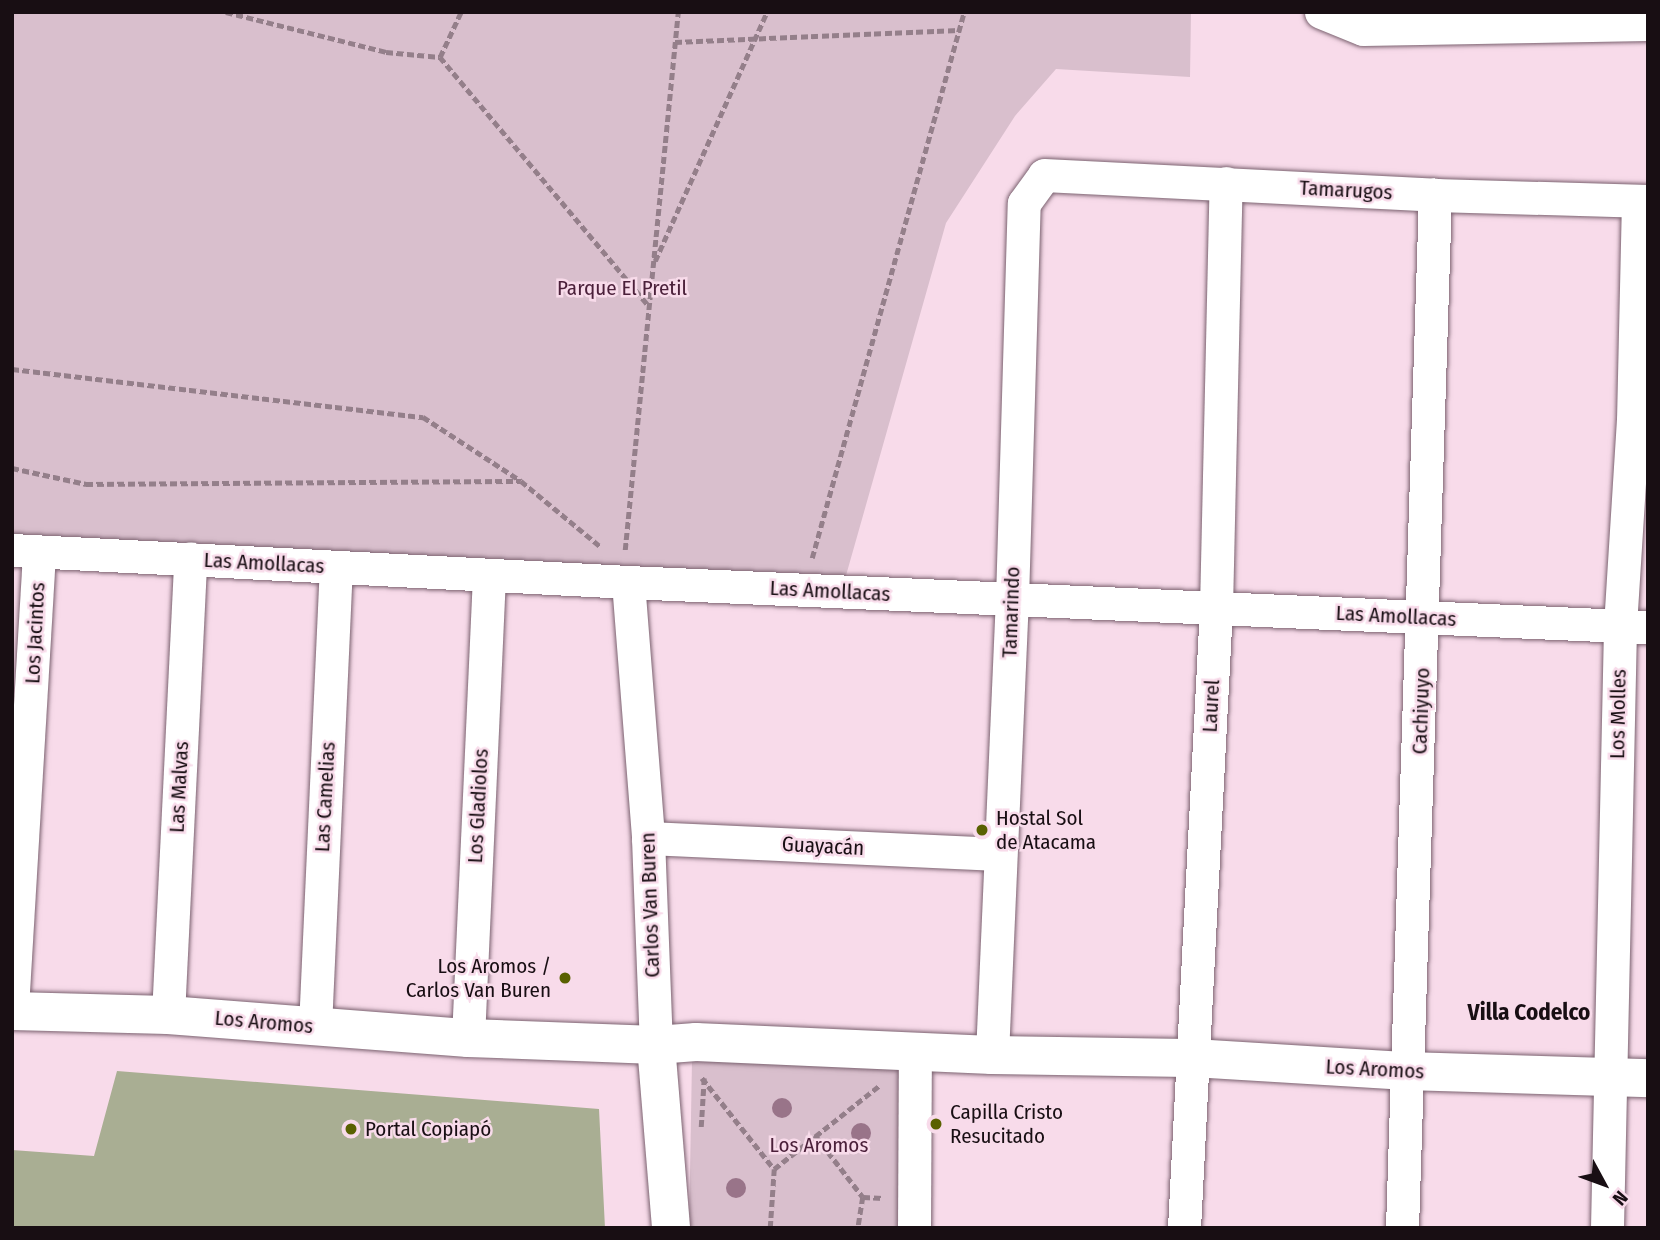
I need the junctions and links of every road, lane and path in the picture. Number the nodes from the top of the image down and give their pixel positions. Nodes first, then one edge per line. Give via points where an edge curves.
1 (226, 12) edge
2 (461, 12) edge
3 (678, 12) edge
4 (767, 12) edge
5 (964, 12) edge
6 (1321, 12) edge
7 (1648, 24) edge
8 (959, 30) junction
9 (756, 37) junction
10 (675, 42) junction
11 (440, 57) junction
12 (1044, 175) joint
13 (1226, 183) junction
14 (1435, 195) junction
15 (1643, 201) edge
16 (653, 265) junction
17 (649, 306) junction
18 (12, 369) edge
19 (1640, 421) edge
20 (12, 468) edge
21 (521, 481) junction
22 (603, 548) dead end
23 (26, 551) edge
24 (190, 559) junction
25 (336, 567) junction
26 (626, 567) junction
27 (489, 575) junction
28 (804, 590) junction
29 (1012, 599) junction
30 (1216, 608) junction
31 (1424, 617) junction
32 (1634, 626) edge
33 (648, 838) junction
34 (999, 854) junction
35 (12, 1009) edge
36 (168, 1015) junction
37 (314, 1027) junction
38 (468, 1038) junction
39 (656, 1045) junction
40 (915, 1050) junction
41 (992, 1055) junction
42 (1193, 1058) junction
43 (1408, 1071) junction
44 (715, 1077) dead end
45 (1630, 1077) edge
46 (702, 1078) junction
47 (881, 1084) dead end
48 (701, 1132) dead end
49 (815, 1135) junction
50 (774, 1169) junction
51 (863, 1197) junction
52 (887, 1199) dead end
53 (768, 1227) edge
54 (671, 1228) edge
55 (858, 1228) edge
56 (914, 1228) edge
57 (1184, 1228) edge
58 (1402, 1228) edge
59 (1607, 1228) edge

1 - 11 path via 386,52
2 - 11 path
3 - 10 path
4 - 9 path
5 - 8 path
6 - 7 street via 1363,29
8 - 9 path
8 - 28 path
9 - 10 path
9 - 16 path
10 - 16 path
11 - 17 path
12 - 13 street, Tamarugos
12 - 29 street, Tamarindo via 1024,203
13 - 14 street, Tamarugos
13 - 30 street, Laurel
14 - 15 street, Tamarugos
14 - 31 street, Cachiyuyo
15 - 19 street, Los Molles
16 - 17 path
17 - 26 path
18 - 21 path via 424,417
19 - 32 street, Los Molles
20 - 21 path via 86,484
21 - 22 path
23 - 24 street, Las Amollacas
23 - 35 street, Los Jacintos
24 - 25 street, Las Amollacas
24 - 36 street, Las Malvas
25 - 27 street, Las Amollacas
25 - 37 street, Las Camelias
26 - 27 street, Las Amollacas
26 - 28 street, Las Amollacas
26 - 33 street, Carlos Van Buren
27 - 38 street, Los Gladiolos
28 - 29 street, Las Amollacas
29 - 30 street, Las Amollacas
29 - 34 street, Tamarindo
30 - 31 street, Las Amollacas
30 - 42 street, Laurel
31 - 32 street, Las Amollacas
31 - 43 street, Cachiyuyo
32 - 45 street, Los Molles
33 - 34 street, Guayacán
33 - 39 street, Carlos Van Buren
34 - 41 street, Tamarindo
35 - 36 street, Los Aromos
36 - 37 street, Los Aromos
37 - 38 street, Los Aromos
38 - 39 street, Los Aromos
39 - 40 street, Los Aromos via 696,1042
39 - 54 street, Carlos Van Buren
40 - 41 street, Los Aromos
40 - 56 street
41 - 42 street, Los Aromos
42 - 43 street, Los Aromos
42 - 57 street, Laurel
43 - 45 street, Los Aromos
43 - 58 street, Cachiyuyo
44 - 46 path
45 - 59 street, Los Molles
46 - 48 path
46 - 50 path
47 - 49 path
49 - 50 path
49 - 51 path
50 - 53 path
51 - 52 path
51 - 55 path

